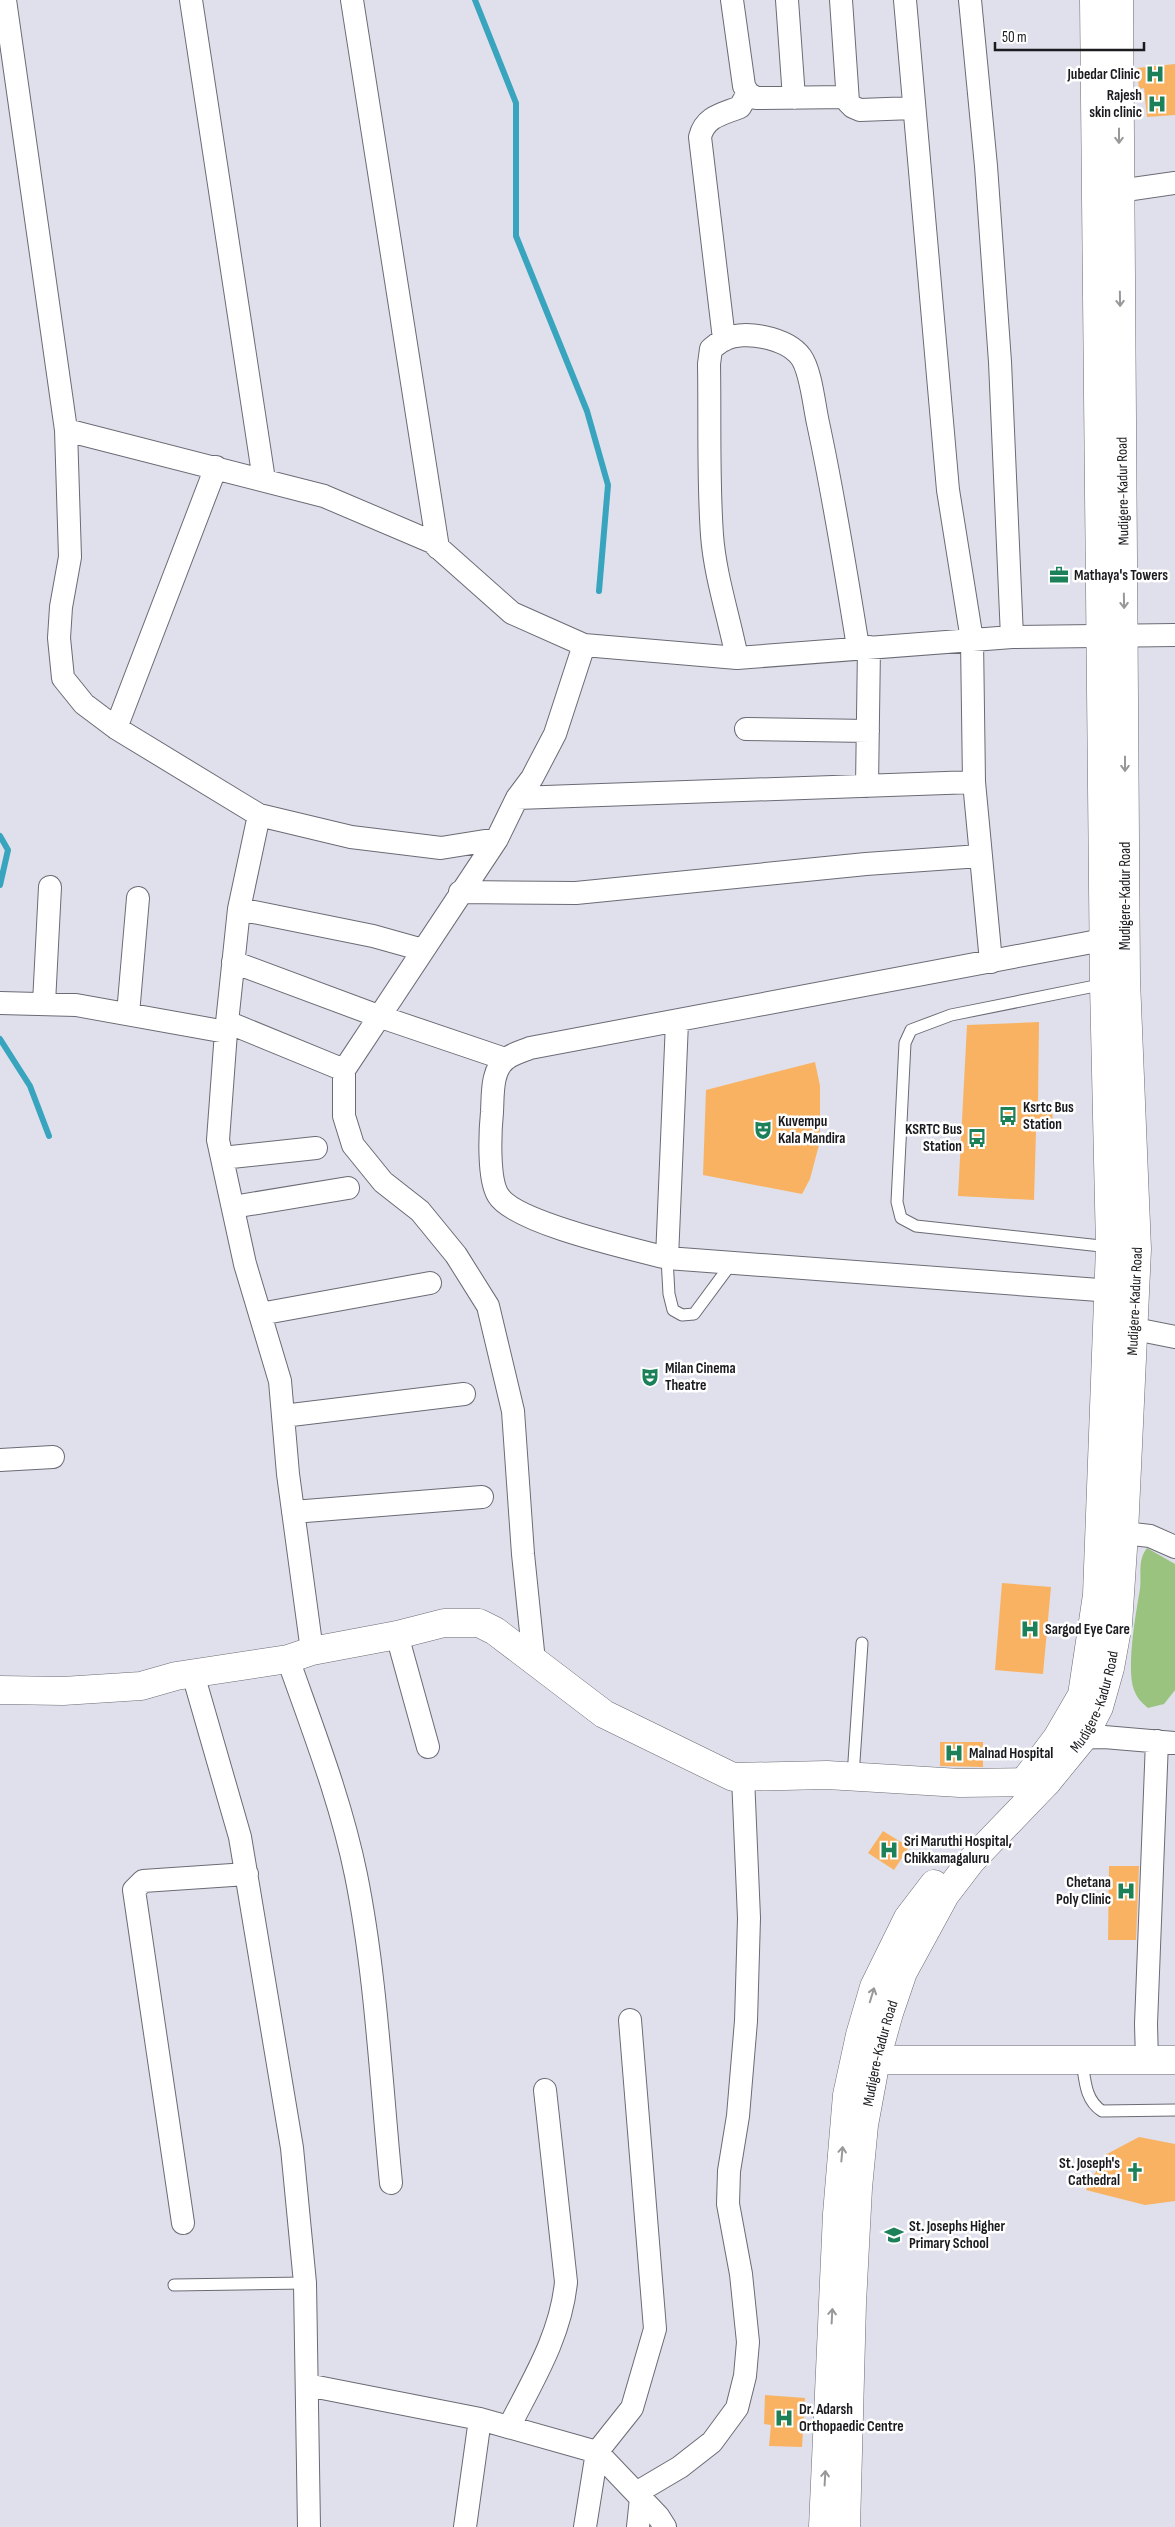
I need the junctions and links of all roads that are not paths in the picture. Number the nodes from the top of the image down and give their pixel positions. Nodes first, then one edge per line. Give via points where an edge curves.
1 (5, 0) edge
2 (191, 0) edge
3 (352, 0) edge
4 (732, 0) edge
5 (787, 0) edge
6 (841, 0) edge
7 (905, 0) edge
8 (970, 0) edge
9 (1094, 0) edge
10 (1119, 0) edge
11 (748, 93) junction
12 (847, 97) junction
13 (794, 98) junction
14 (913, 108) junction
15 (1175, 183) edge
16 (1119, 191) junction
17 (724, 339) junction
18 (66, 430) junction
19 (216, 467) junction
20 (264, 480) junction
21 (438, 548) junction
22 (1175, 635) edge
23 (1113, 636) junction
24 (1012, 637) junction
25 (972, 640) junction
26 (584, 645) junction
27 (864, 647) junction
28 (737, 658) junction
29 (116, 728) junction
30 (746, 729) dead end
31 (868, 731) junction
32 (974, 782) junction
33 (867, 786) junction
34 (517, 798) junction
35 (259, 815) junction
36 (497, 839) junction
37 (980, 856) junction
38 (50, 887) dead end
39 (460, 892) junction
40 (138, 898) dead end
41 (239, 909) junction
42 (1115, 938) junction
43 (423, 950) junction
44 (233, 962) junction
45 (991, 962) junction
46 (1115, 982) junction
47 (0, 1003) edge
48 (44, 1003) junction
49 (128, 1014) junction
50 (381, 1018) junction
51 (677, 1022) junction
52 (226, 1027) junction
53 (505, 1059) junction
54 (344, 1070) junction
55 (316, 1148) dead end
56 (222, 1158) junction
57 (348, 1188) dead end
58 (233, 1207) junction
59 (1123, 1248) junction
60 (667, 1258) junction
61 (731, 1264) junction
62 (430, 1284) dead end
63 (1108, 1291) junction
64 (1135, 1293) junction
65 (260, 1314) junction
66 (1135, 1329) junction
67 (1175, 1337) edge
68 (464, 1394) dead end
69 (283, 1416) junction
70 (53, 1457) dead end
71 (0, 1460) edge
72 (482, 1497) dead end
73 (293, 1512) junction
74 (1124, 1533) junction
75 (1175, 1547) edge
76 (397, 1635) junction
77 (862, 1643) dead end
78 (300, 1655) junction
79 (534, 1661) junction
80 (193, 1674) junction
81 (0, 1690) edge
82 (1070, 1738) junction
83 (1166, 1742) edge
84 (428, 1747) dead end
85 (853, 1776) junction
86 (743, 1777) junction
87 (1035, 1782) junction
88 (247, 1874) junction
89 (630, 2020) dead end
90 (876, 2060) junction
91 (1175, 2060) edge
92 (1082, 2061) junction
93 (1148, 2061) junction
94 (545, 2090) dead end
95 (1175, 2110) edge
96 (391, 2183) dead end
97 (183, 2223) dead end
98 (305, 2284) junction
99 (174, 2285) dead end
100 (307, 2385) junction
101 (480, 2419) junction
102 (509, 2427) junction
103 (597, 2452) junction
104 (649, 2508) edge
105 (309, 2527) edge
106 (465, 2527) edge
107 (585, 2527) edge
108 (638, 2527) edge
109 (823, 2527) edge
110 (846, 2527) edge

1 - 18 street
2 - 20 street
3 - 21 street
4 - 11 street via 744,86
5 - 13 street
6 - 12 street
7 - 14 street
8 - 24 street via 1000,362
9 - 23 main road, Mudigere-Kadur Road
10 -> 16 main road, Mudigere-Kadur Road
11 - 13 street via 756,98
11 - 17 street via 740,107 704,123 700,136
12 - 13 street
12 - 14 street via 852,107 860,110
14 - 25 street via 948,490
15 - 16 street
16 -> 23 main road, Mudigere-Kadur Road
17 - 27 street via 738,336 773,338 801,357 809,380
17 - 28 street via 712,349 709,364 712,536 719,585 727,606
18 - 19 street
18 - 29 street via 70,557 59,638 63,678 84,704
19 - 20 street
19 - 29 street
20 - 21 street via 324,496 432,542
21 - 26 street via 512,613
22 - 23 street
23 - 24 street
23 - 42 main road, Mudigere-Kadur Road
24 - 25 street
25 - 27 street
25 - 32 street
26 - 28 street
26 - 34 street via 555,734 532,778
27 - 28 street
27 - 31 street
29 - 35 street
30 - 31 street
31 - 33 street
32 - 33 street
32 - 37 street
33 - 34 street
34 - 36 street
35 - 36 street via 351,837 441,848
35 - 41 street
36 - 39 street
37 - 39 street via 576,892
37 - 45 street
38 - 48 street
39 - 43 street
40 - 49 street
41 - 43 street via 373,936
41 - 44 street
42 - 45 street
42 - 46 main road, Mudigere-Kadur Road
43 - 50 street
44 - 50 street
44 - 52 street
45 - 51 street
46 - 59 main road, Mudigere-Kadur Road
46 - 59 lane via 951,1014 911,1030 905,1043 897,1202 901,1218 916,1226
47 - 48 street
48 - 49 street
49 - 52 street
50 - 53 street
50 - 54 street
51 - 53 street via 530,1048
51 - 60 street
52 - 54 street
52 - 56 street via 218,1140
53 - 60 street via 495,1073 492,1116 492,1178 498,1196 517,1212 548,1224
54 - 79 street via 344,1116 353,1145 383,1182 420,1211 456,1255 488,1306 513,1411
55 - 56 street
56 - 58 street
57 - 58 street
58 - 65 street
59 - 63 main road, Mudigere-Kadur Road
59 - 64 main road, Mudigere-Kadur Road
60 - 61 street
60 - 61 lane via 673,1310 682,1315 694,1314
61 - 63 street
62 - 65 street
63 - 64 street
63 - 82 main road, Mudigere-Kadur Road via 1095,1618 1082,1695
64 - 66 main road, Mudigere-Kadur Road
65 - 69 street via 280,1381
66 - 67 street
66 - 74 main road, Mudigere-Kadur Road
68 - 69 street
69 - 73 street
70 - 71 street
72 - 73 street
73 - 78 street
74 - 75 street via 1150,1536
74 - 82 main road, Mudigere-Kadur Road via 1118,1624 1110,1668 1099,1707
76 - 78 main road
76 - 79 main road via 444,1622 479,1624 495,1631
76 - 84 street
77 - 85 lane
78 - 80 main road
78 - 96 street via 356,1874 366,1932
79 - 86 main road via 604,1714 733,1777
80 - 81 main road via 141,1686 63,1691
80 - 88 street via 240,1837
82 - 83 street
82 - 87 main road, Mudigere-Kadur Road
83 - 93 street via 1146,2024
85 - 86 main road
85 - 87 main road via 960,1783
86 - 104 street via 749,1918 747,1993 728,2204 741,2274 747,2332 745,2376 737,2408 712,2442 680,2467
87 - 90 main road, Mudigere-Kadur Road via 945,1895 903,1972
109 -> 87 main road, Mudigere-Kadur Road via 837,2214 847,2095 860,2034 874,1987 908,1918 966,1840
88 - 97 street via 143,1881 134,1890
88 - 98 street via 292,2148
89 - 103 street via 655,2330 632,2408
90 - 92 main road
90 - 110 main road, Mudigere-Kadur Road via 864,2125 858,2188
91 - 93 main road
92 - 93 main road
92 - 95 lane via 1088,2094 1093,2105 1102,2112
94 - 102 street via 566,2282 563,2308 548,2352
98 - 99 lane
98 - 100 street
100 - 101 street
100 - 105 street
101 - 102 street
101 - 106 street
102 - 103 street
103 - 104 street
103 - 107 street
104 - 108 street

